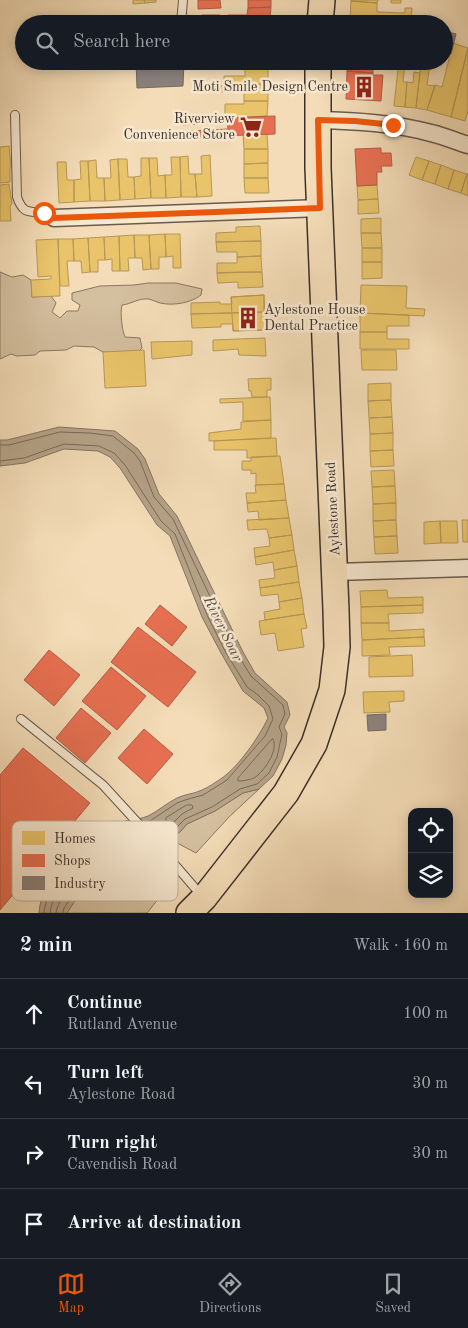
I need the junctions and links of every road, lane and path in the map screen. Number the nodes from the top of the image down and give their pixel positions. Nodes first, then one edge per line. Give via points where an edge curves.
1 (183, 0) edge
2 (322, 0) edge
3 (182, 15) edge
4 (321, 15) edge
5 (318, 70) edge
6 (15, 116) dead end
7 (318, 120) junction
8 (468, 145) edge
9 (320, 208) junction
10 (54, 218) joint
11 (468, 568) edge
12 (336, 572) junction
13 (21, 719) dead end
14 (136, 821) edge
15 (178, 877) edge
16 (196, 906) edge

1 - 3 lane
2 - 4 main road
5 - 7 main road, Aylestone Road
6 - 10 lane via 20,206 26,211
7 - 8 street via 393,125
7 - 9 main road, Aylestone Road
9 - 10 street
9 - 12 main road, Aylestone Road
11 - 12 street
12 - 16 main road, Aylestone Road via 337,647 332,690 314,744 286,793
13 - 14 lane via 103,786
15 - 16 lane

